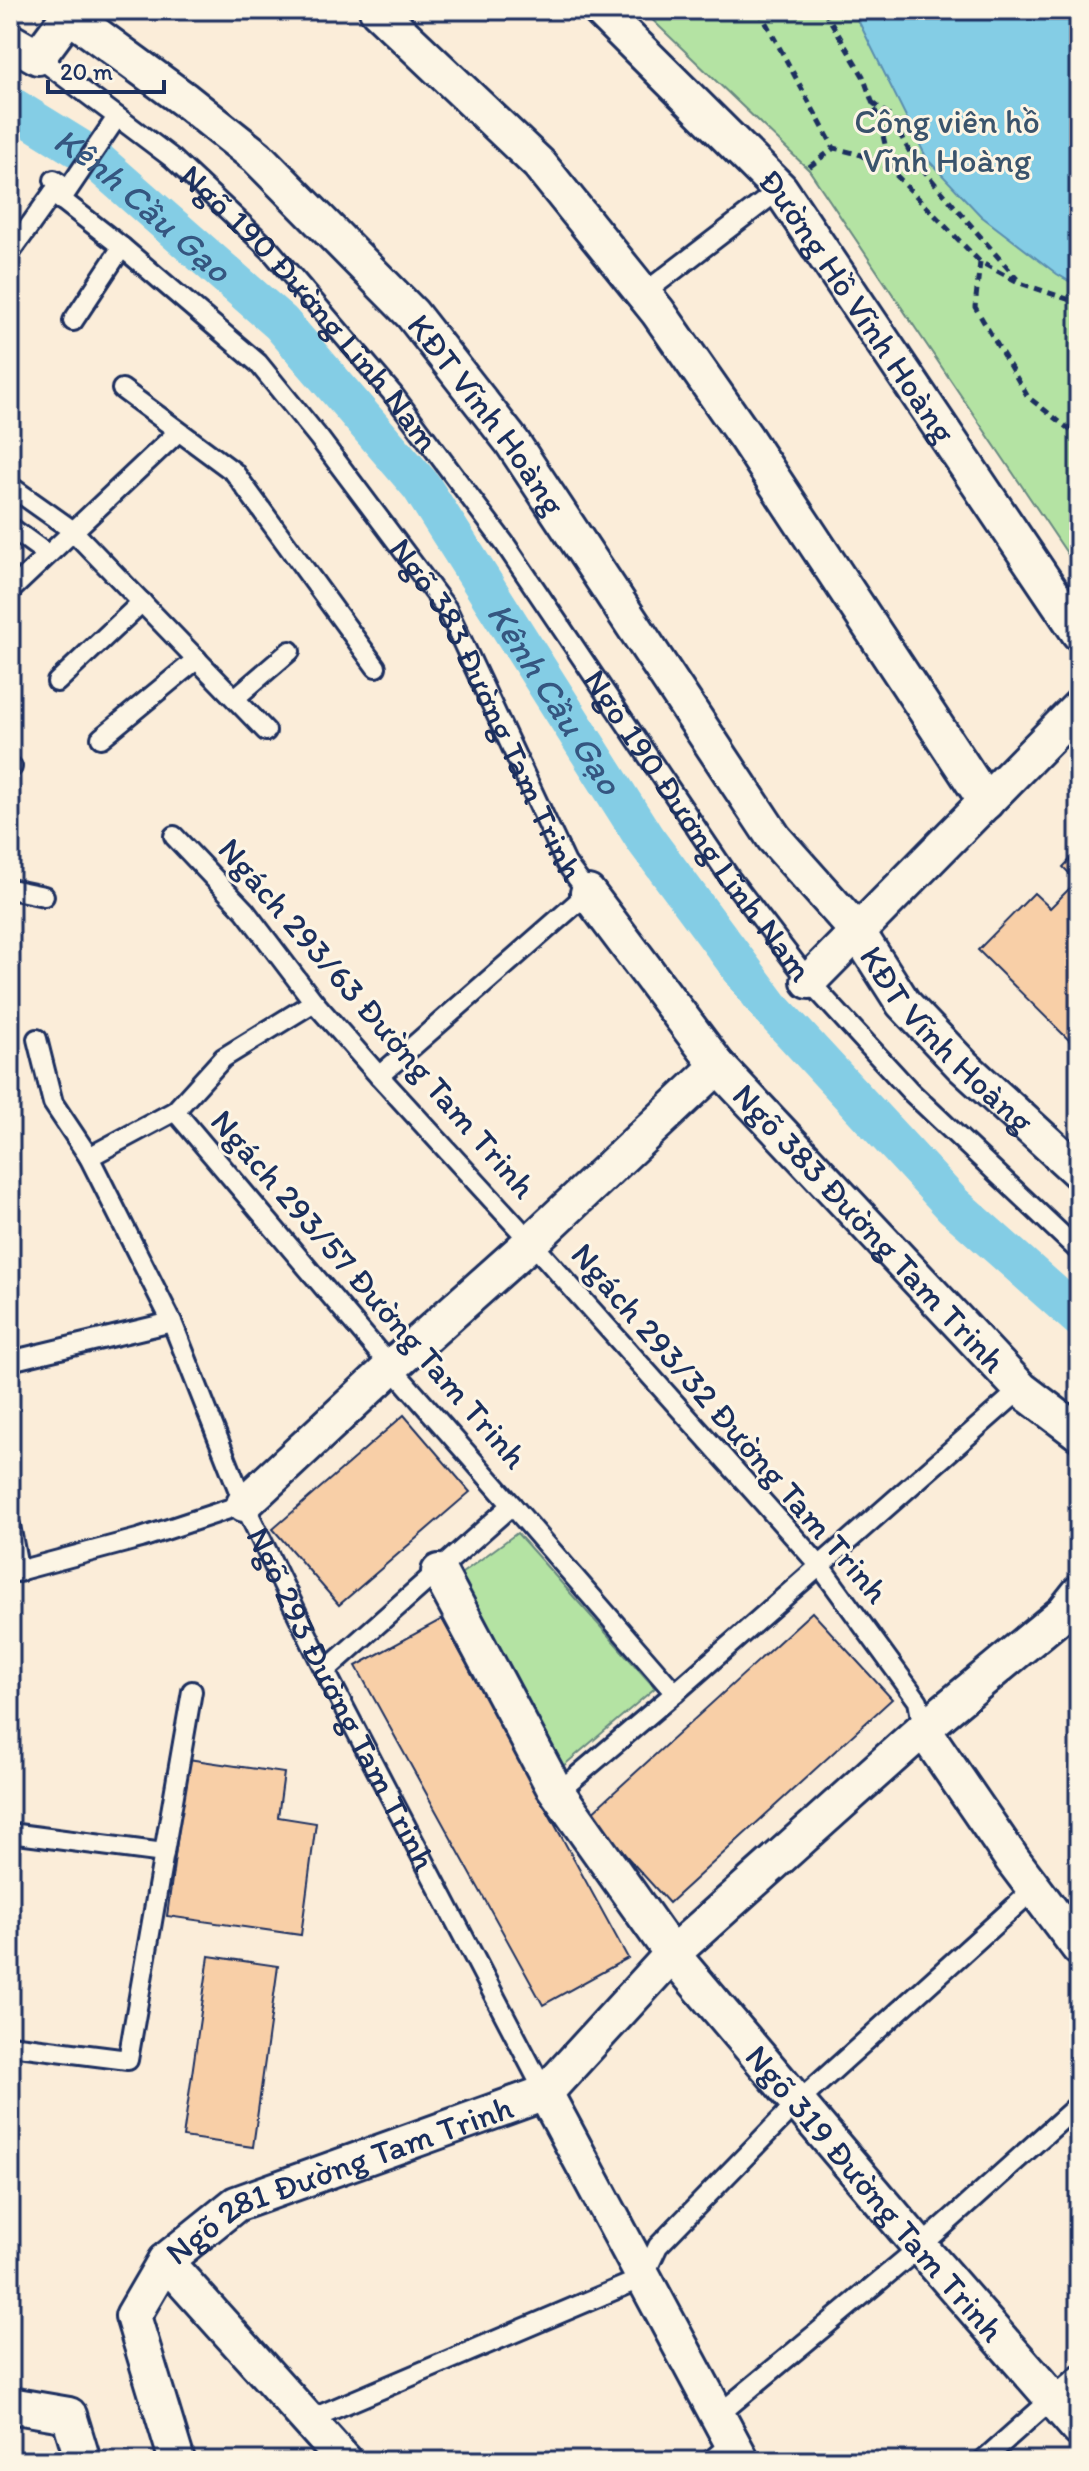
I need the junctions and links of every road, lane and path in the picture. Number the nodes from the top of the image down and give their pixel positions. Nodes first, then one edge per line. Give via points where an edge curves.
1 (377, 10) edge
2 (600, 10) edge
3 (759, 10) edge
4 (824, 10) edge
5 (68, 12) edge
6 (24, 49) edge
7 (872, 102) junction
8 (112, 124) junction
9 (834, 148) junction
10 (891, 170) junction
11 (790, 181) junction
12 (58, 192) junction
13 (122, 247) junction
14 (10, 253) edge
15 (980, 262) junction
16 (1020, 283) junction
17 (643, 294) junction
18 (1079, 303) edge
19 (73, 321) dead end
20 (122, 389) dead end
21 (178, 432) junction
22 (1079, 437) edge
23 (10, 486) edge
24 (10, 527) edge
25 (72, 530) junction
26 (47, 554) junction
27 (12, 587) edge
28 (142, 602) junction
29 (1079, 633) edge
30 (290, 651) dead end
31 (197, 659) junction
32 (376, 667) dead end
33 (57, 682) dead end
34 (235, 698) junction
35 (1079, 707) edge
36 (266, 731) dead end
37 (101, 738) dead end
38 (986, 802) junction
39 (174, 836) dead end
40 (10, 889) edge
41 (588, 893) junction
42 (44, 896) dead end
43 (857, 931) junction
44 (809, 981) junction
45 (314, 1002) junction
46 (37, 1039) dead end
47 (718, 1066) junction
48 (379, 1076) junction
49 (175, 1111) junction
50 (89, 1157) junction
51 (1079, 1172) edge
52 (531, 1242) junction
53 (1079, 1251) edge
54 (172, 1322) junction
55 (10, 1361) edge
56 (391, 1367) junction
57 (1021, 1389) junction
58 (1079, 1433) edge
59 (244, 1504) junction
60 (512, 1505) junction
61 (10, 1525) edge
62 (820, 1566) junction
63 (14, 1572) edge
64 (439, 1572) junction
65 (1079, 1593) edge
66 (325, 1671) junction
67 (192, 1691) dead end
68 (675, 1693) junction
69 (923, 1729) junction
70 (557, 1793) junction
71 (10, 1833) edge
72 (164, 1853) junction
73 (1034, 1889) junction
74 (1079, 1948) edge
75 (672, 1954) junction
76 (10, 2045) edge
77 (545, 2093) junction
78 (798, 2102) junction
79 (1079, 2104) edge
80 (920, 2247) junction
81 (165, 2261) junction
82 (643, 2278) junction
83 (1079, 2375) edge
84 (1053, 2397) junction
85 (10, 2405) edge
86 (308, 2420) junction
87 (1079, 2429) edge
88 (725, 2445) edge
89 (83, 2461) edge
90 (177, 2461) edge
91 (345, 2461) edge
92 (982, 2461) edge

1 - 17 street via 539,164
2 - 11 street, Đường Hồ Vĩnh Hoàng
3 - 9 path
4 - 7 path via 863,76
5 - 6 street, KĐT Vĩnh Hoàng
5 - 43 street, KĐT Vĩnh Hoàng via 257,157 412,314 512,442 774,838
6 - 8 lane, Ngõ 190 Đường Lĩnh Nam
7 - 10 path
7 - 16 path via 890,116 913,158
8 - 12 lane
8 - 44 lane, Ngõ 190 Đường Lĩnh Nam via 172,158 270,250 392,393 505,544 730,878
9 - 10 path
9 - 11 path
10 - 15 path
11 - 17 lane
11 - 29 street, Đường Hồ Vĩnh Hoàng
12 - 13 lane, Ngõ 383 Đường Tam Trinh
12 - 14 lane
13 - 19 lane
13 - 41 lane, Ngõ 383 Đường Tam Trinh via 258,363 447,609 566,863
15 - 16 path
15 - 22 path via 975,307 1028,397
16 - 18 path
17 - 38 street via 746,438
20 - 21 lane
21 - 25 lane
21 - 32 lane via 234,472
23 - 25 lane
24 - 26 lane
25 - 26 lane
25 - 28 lane
26 - 27 lane
28 - 31 lane
28 - 33 lane
30 - 34 lane
31 - 34 lane
31 - 37 lane
34 - 36 lane
35 - 38 street, KĐT Vĩnh Hoàng
38 - 43 street, KĐT Vĩnh Hoàng
39 - 45 lane, Ngách 293/63 Đường Tam Trinh via 245,911
40 - 42 lane
41 - 47 street, Ngõ 383 Đường Tam Trinh
41 - 48 lane
43 - 44 street, KĐT Vĩnh Hoàng
43 - 51 street, KĐT Vĩnh Hoàng via 903,1003
44 - 53 lane, Ngõ 190 Đường Lĩnh Nam via 911,1092
45 - 48 lane, Ngách 293/63 Đường Tam Trinh
45 - 49 lane via 223,1058
46 - 50 lane via 53,1103
47 - 52 street, Ngõ 293 Đường Tam Trinh
47 - 57 street, Ngõ 383 Đường Tam Trinh
48 - 52 lane, Ngách 293/63 Đường Tam Trinh
49 - 50 lane
49 - 56 lane, Ngách 293/57 Đường Tam Trinh
50 - 54 lane
52 - 56 street, Ngõ 293 Đường Tam Trinh
52 - 62 lane, Ngách 293/32 Đường Tam Trinh
54 - 55 lane
54 - 59 lane
56 - 59 street, Ngõ 293 Đường Tam Trinh
56 - 60 lane, Ngách 293/57 Đường Tam Trinh
57 - 58 street, Ngõ 383 Đường Tam Trinh
57 - 62 lane
59 - 63 lane
59 - 66 lane, Ngõ 293 Đường Tam Trinh
60 - 64 lane, Ngách 293/57 Đường Tam Trinh
60 - 68 lane
61 - 63 lane
62 - 68 lane
62 - 69 lane, Ngách 293/32 Đường Tam Trinh via 918,1701
64 - 66 lane, Ngách 293/57 Đường Tam Trinh
64 - 70 street, Ngõ 319 Đường Tam Trinh
65 - 69 street via 1064,1612
66 - 77 lane, Ngõ 293 Đường Tam Trinh
67 - 72 lane
68 - 70 lane
69 - 73 street
69 - 75 street
70 - 75 street, Ngõ 319 Đường Tam Trinh
71 - 72 lane
72 - 76 lane via 128,2060
73 - 74 street
73 - 78 lane
75 - 77 street
75 - 78 street, Ngõ 319 Đường Tam Trinh
77 - 81 street, Ngõ 281 Đường Tam Trinh via 236,2204
77 - 82 street, Ngõ 293 Đường Tam Trinh
78 - 80 street, Ngõ 319 Đường Tam Trinh
78 - 82 lane via 658,2246
79 - 80 lane
80 - 84 street, Ngõ 319 Đường Tam Trinh
80 - 88 lane
81 - 86 street, Ngõ 281 Đường Tam Trinh
81 - 90 street via 133,2316
82 - 86 lane
82 - 88 street, Ngõ 293 Đường Tam Trinh
83 - 84 lane
84 - 87 street, Ngõ 319 Đường Tam Trinh
84 - 92 lane
85 - 89 street via 69,2415
86 - 91 street, Ngõ 281 Đường Tam Trinh

